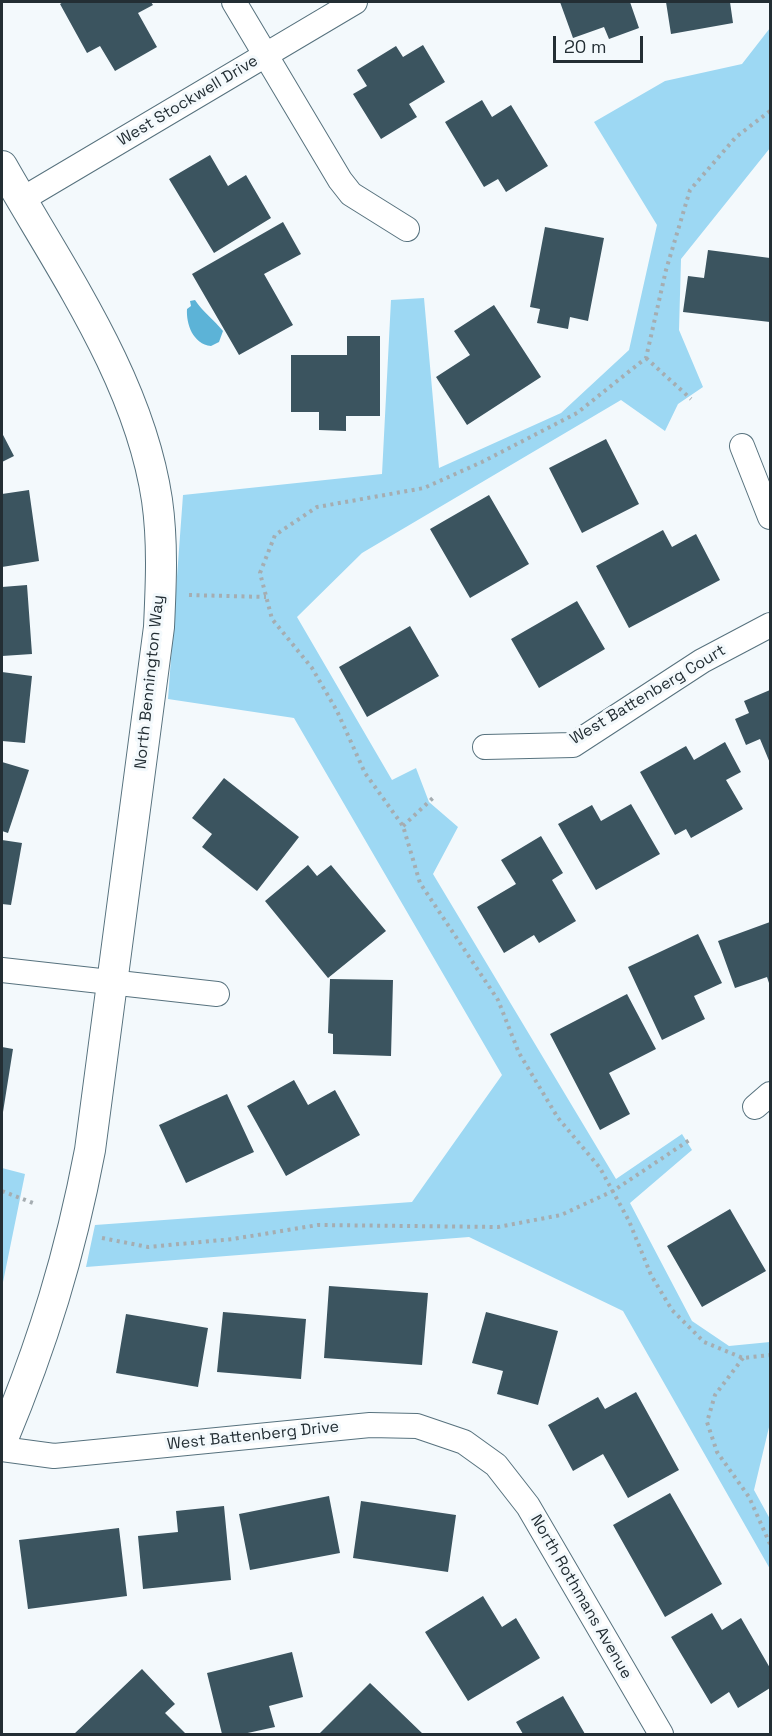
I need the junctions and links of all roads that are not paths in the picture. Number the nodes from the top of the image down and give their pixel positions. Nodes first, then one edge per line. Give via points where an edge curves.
1 (234, 2) edge
2 (355, 2) edge
3 (266, 55) junction
4 (2, 166) edge
5 (21, 200) junction
6 (407, 229) dead end
7 (742, 446) dead end
8 (771, 517) edge
9 (771, 625) edge
10 (485, 747) dead end
11 (2, 969) edge
12 (112, 982) junction
13 (217, 994) dead end
14 (2, 1442) edge
15 (2, 1449) edge
16 (495, 1465) joint
17 (661, 1734) edge

1 - 3 street
2 - 3 street, West Stockwell Drive
3 - 5 street, West Stockwell Drive
3 - 6 street via 351,194
4 - 5 street, North Bennington Way
5 - 12 street, North Bennington Way via 123,384 142,436 157,499 162,554 159,627
7 - 8 street
9 - 10 street, West Battenberg Court via 702,661 573,746
11 - 12 street
12 - 13 street
12 - 14 street, North Bennington Way via 78,1215 55,1300
15 - 16 street, West Battenberg Drive via 54,1456 370,1425 417,1426 464,1442
16 - 17 street, North Rothmans Avenue via 528,1506

